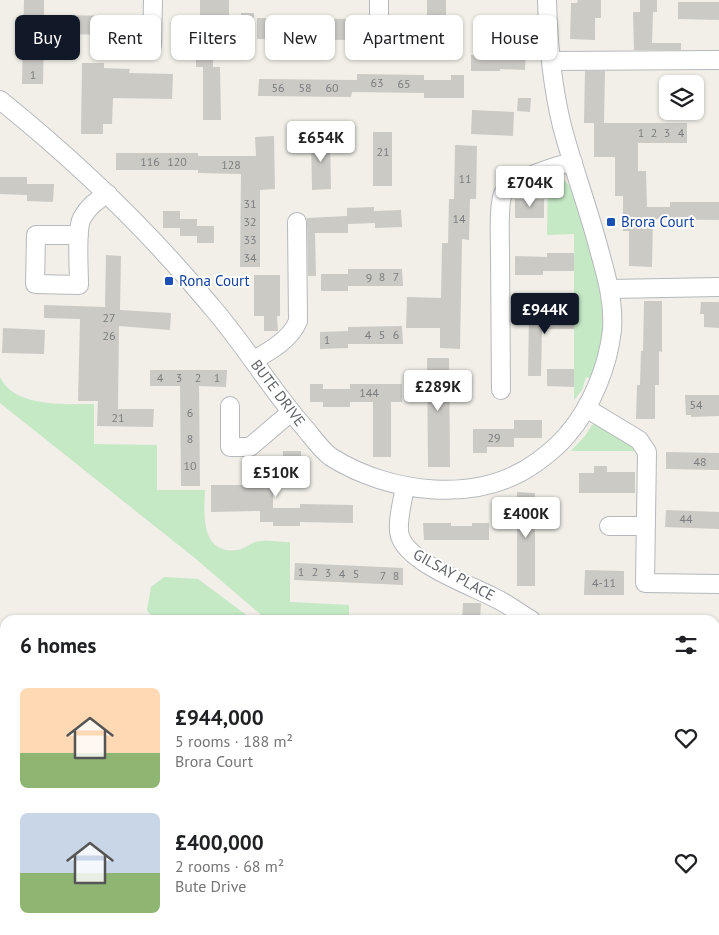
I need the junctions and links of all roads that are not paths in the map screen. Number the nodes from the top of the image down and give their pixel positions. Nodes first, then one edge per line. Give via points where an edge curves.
1 (152, 0) edge
2 (379, 0) edge
3 (547, 0) edge
4 (152, 15) edge
5 (379, 15) edge
6 (719, 60) edge
7 (552, 61) junction
8 (0, 100) edge
9 (573, 162) junction
10 (108, 194) junction
11 (297, 222) dead end
12 (79, 235) junction
13 (719, 287) edge
14 (610, 289) junction
15 (254, 360) junction
16 (501, 390) dead end
17 (230, 406) dead end
18 (586, 408) junction
19 (291, 412) junction
20 (404, 486) junction
21 (609, 526) dead end
22 (646, 526) junction
23 (719, 584) edge
24 (524, 615) edge

1 - 4 street
2 - 5 street
3 - 7 street, BUTE DRIVE
6 - 7 street
7 - 9 street, BUTE DRIVE via 562,123
8 - 10 street, BUTE DRIVE
9 - 14 street, BUTE DRIVE
9 - 16 street via 527,178 503,193 500,233
10 - 12 street via 82,218
10 - 15 street, BUTE DRIVE via 166,254
11 - 15 street via 298,321 295,330
12 - 12 street via 79,285 35,284 36,235
13 - 14 street
14 - 18 street, BUTE DRIVE via 612,327 609,350
15 - 19 street, BUTE DRIVE
17 - 19 street via 230,447 250,447
18 - 20 street, BUTE DRIVE via 569,434 554,449 528,468 507,478 492,484 450,490
18 - 22 street via 639,440 646,452
19 - 20 street, BUTE DRIVE via 328,454 351,468
20 - 24 street, GILSAY PLACE via 399,534 404,547 418,559
21 - 22 street
22 - 23 street via 645,583

